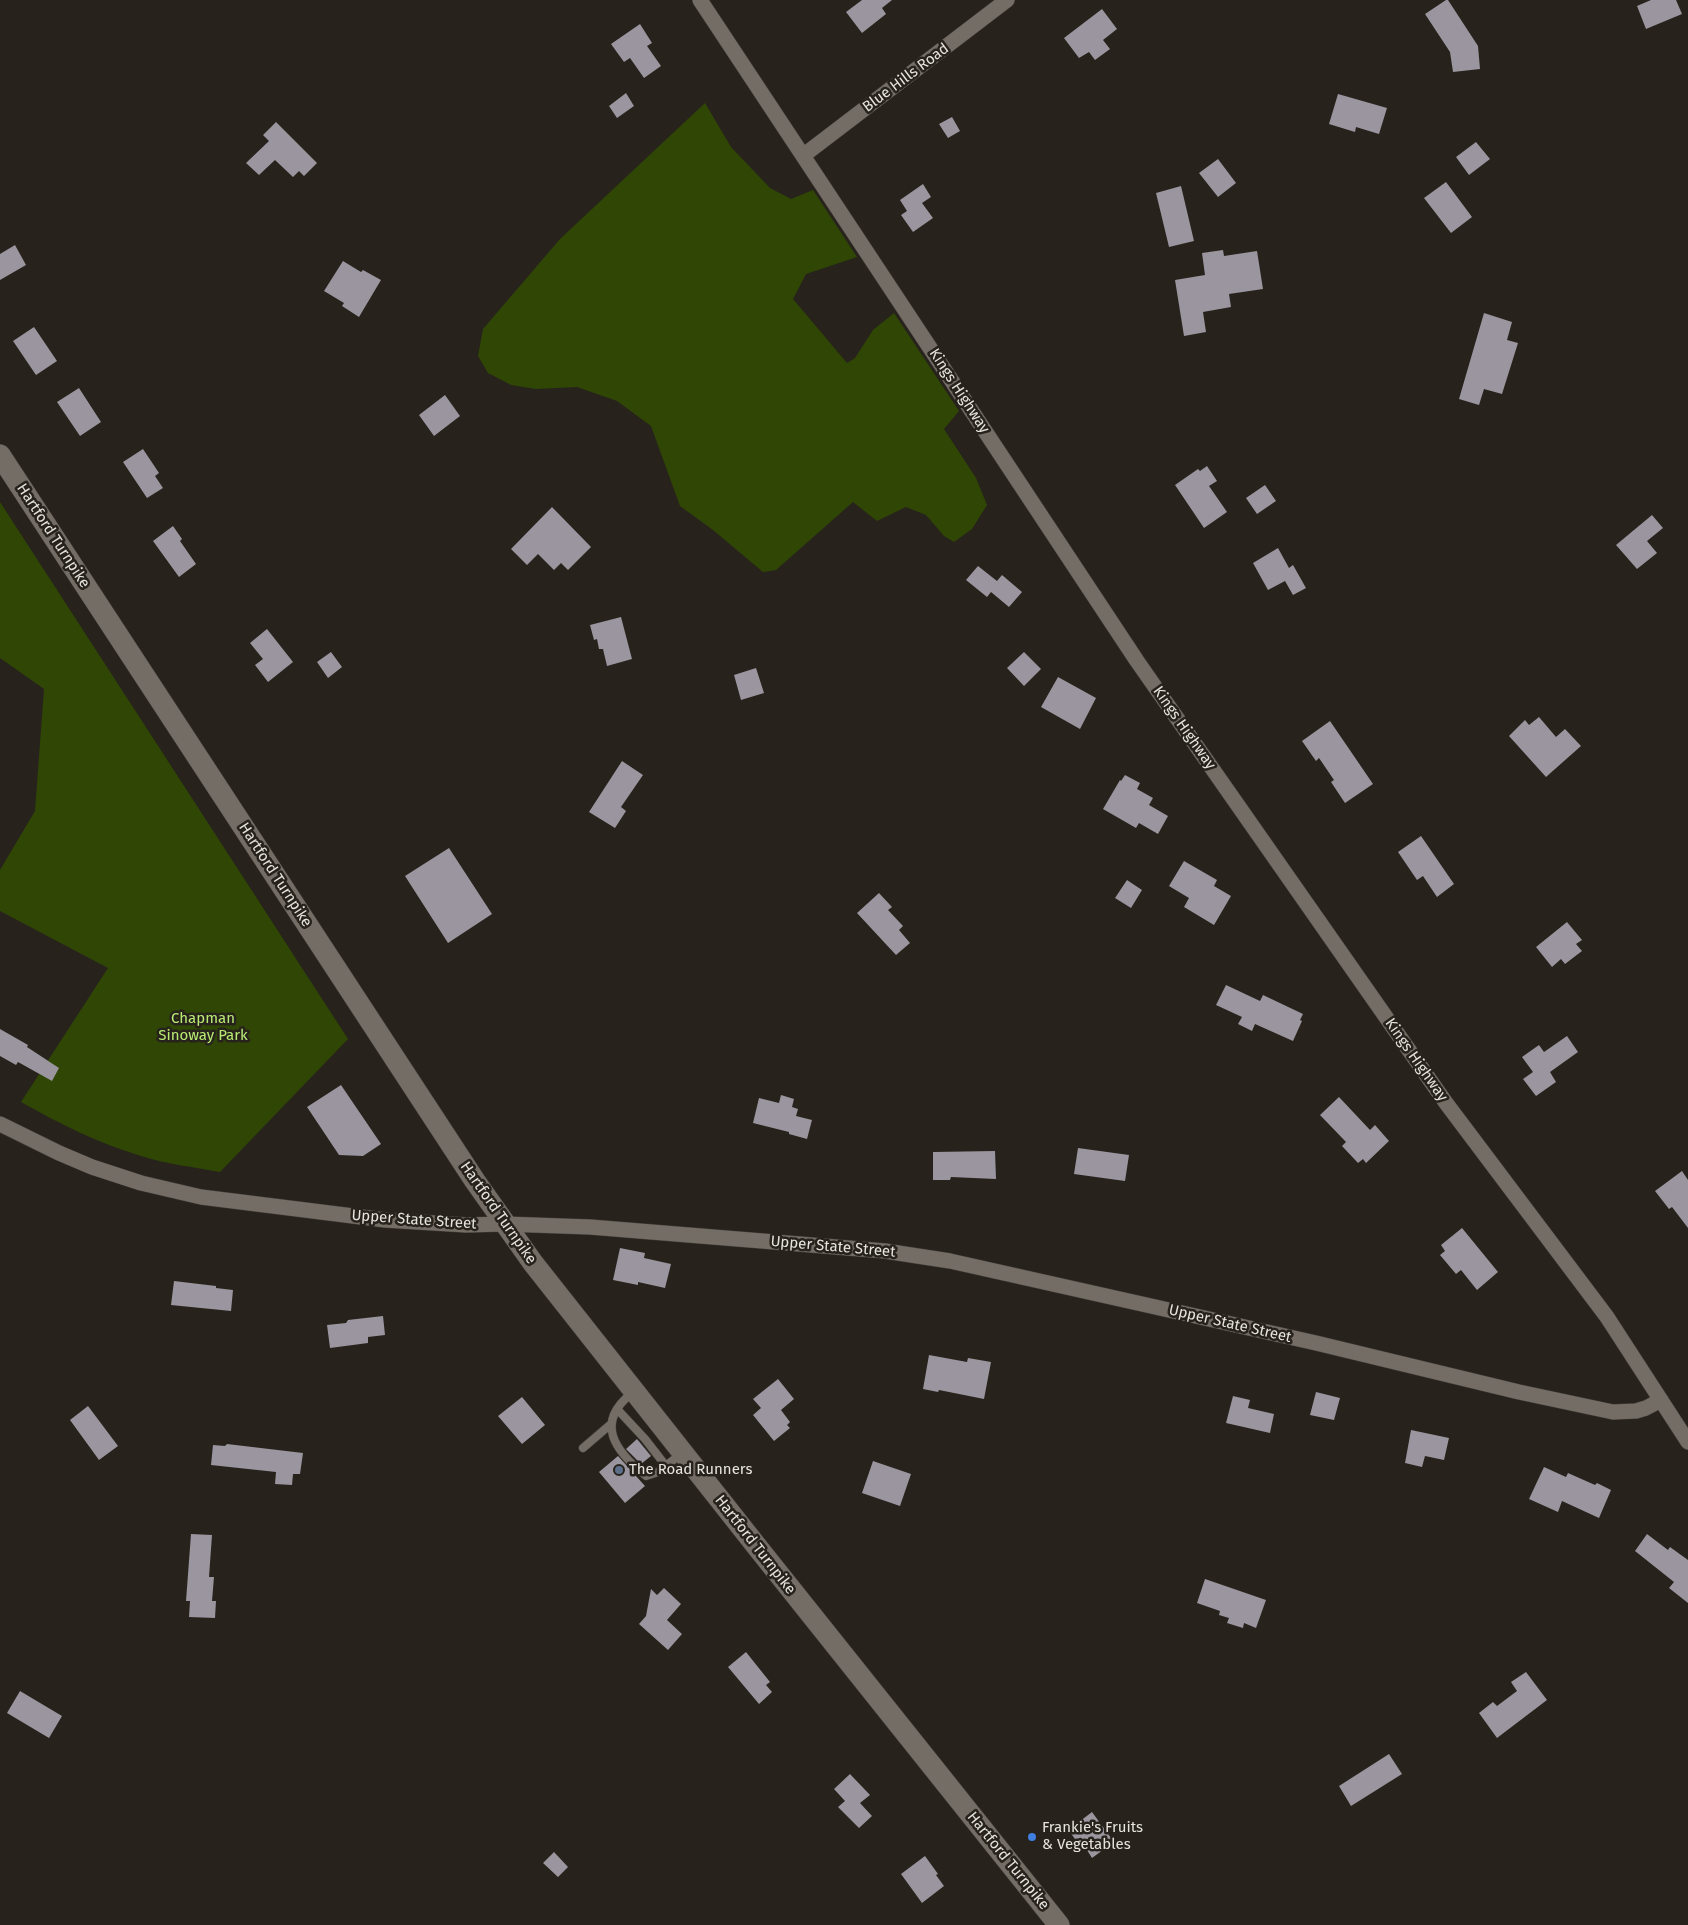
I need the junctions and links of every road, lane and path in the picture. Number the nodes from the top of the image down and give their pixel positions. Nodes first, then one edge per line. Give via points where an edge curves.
1 (700, 0) edge
2 (1007, 0) edge
3 (804, 155) junction
4 (0, 455) edge
5 (0, 1124) edge
6 (504, 1224) junction
7 (634, 1391) junction
8 (1661, 1400) junction
9 (616, 1409) junction
10 (610, 1424) junction
11 (1688, 1442) edge
12 (583, 1448) dead end
13 (683, 1453) junction
14 (666, 1466) junction
15 (1059, 1925) edge

1 - 3 street, Kings Highway
2 - 3 street, Blue Hills Road
3 - 8 street, Kings Highway via 1137,661 1446,1104 1607,1317
4 - 6 main road, Hartford Turnpike
5 - 6 street, Upper State Street via 92,1167 201,1197 385,1220
6 - 7 main road, Hartford Turnpike
6 - 8 street, Upper State Street via 590,1227 884,1251 960,1263 1613,1412 1636,1411
7 - 9 lane
7 - 13 main road, Hartford Turnpike
8 - 11 street, Kings Highway
9 - 10 lane
9 - 14 lane
10 - 12 lane
10 - 14 lane via 619,1449 646,1476
13 - 14 lane
13 - 15 main road, Hartford Turnpike

